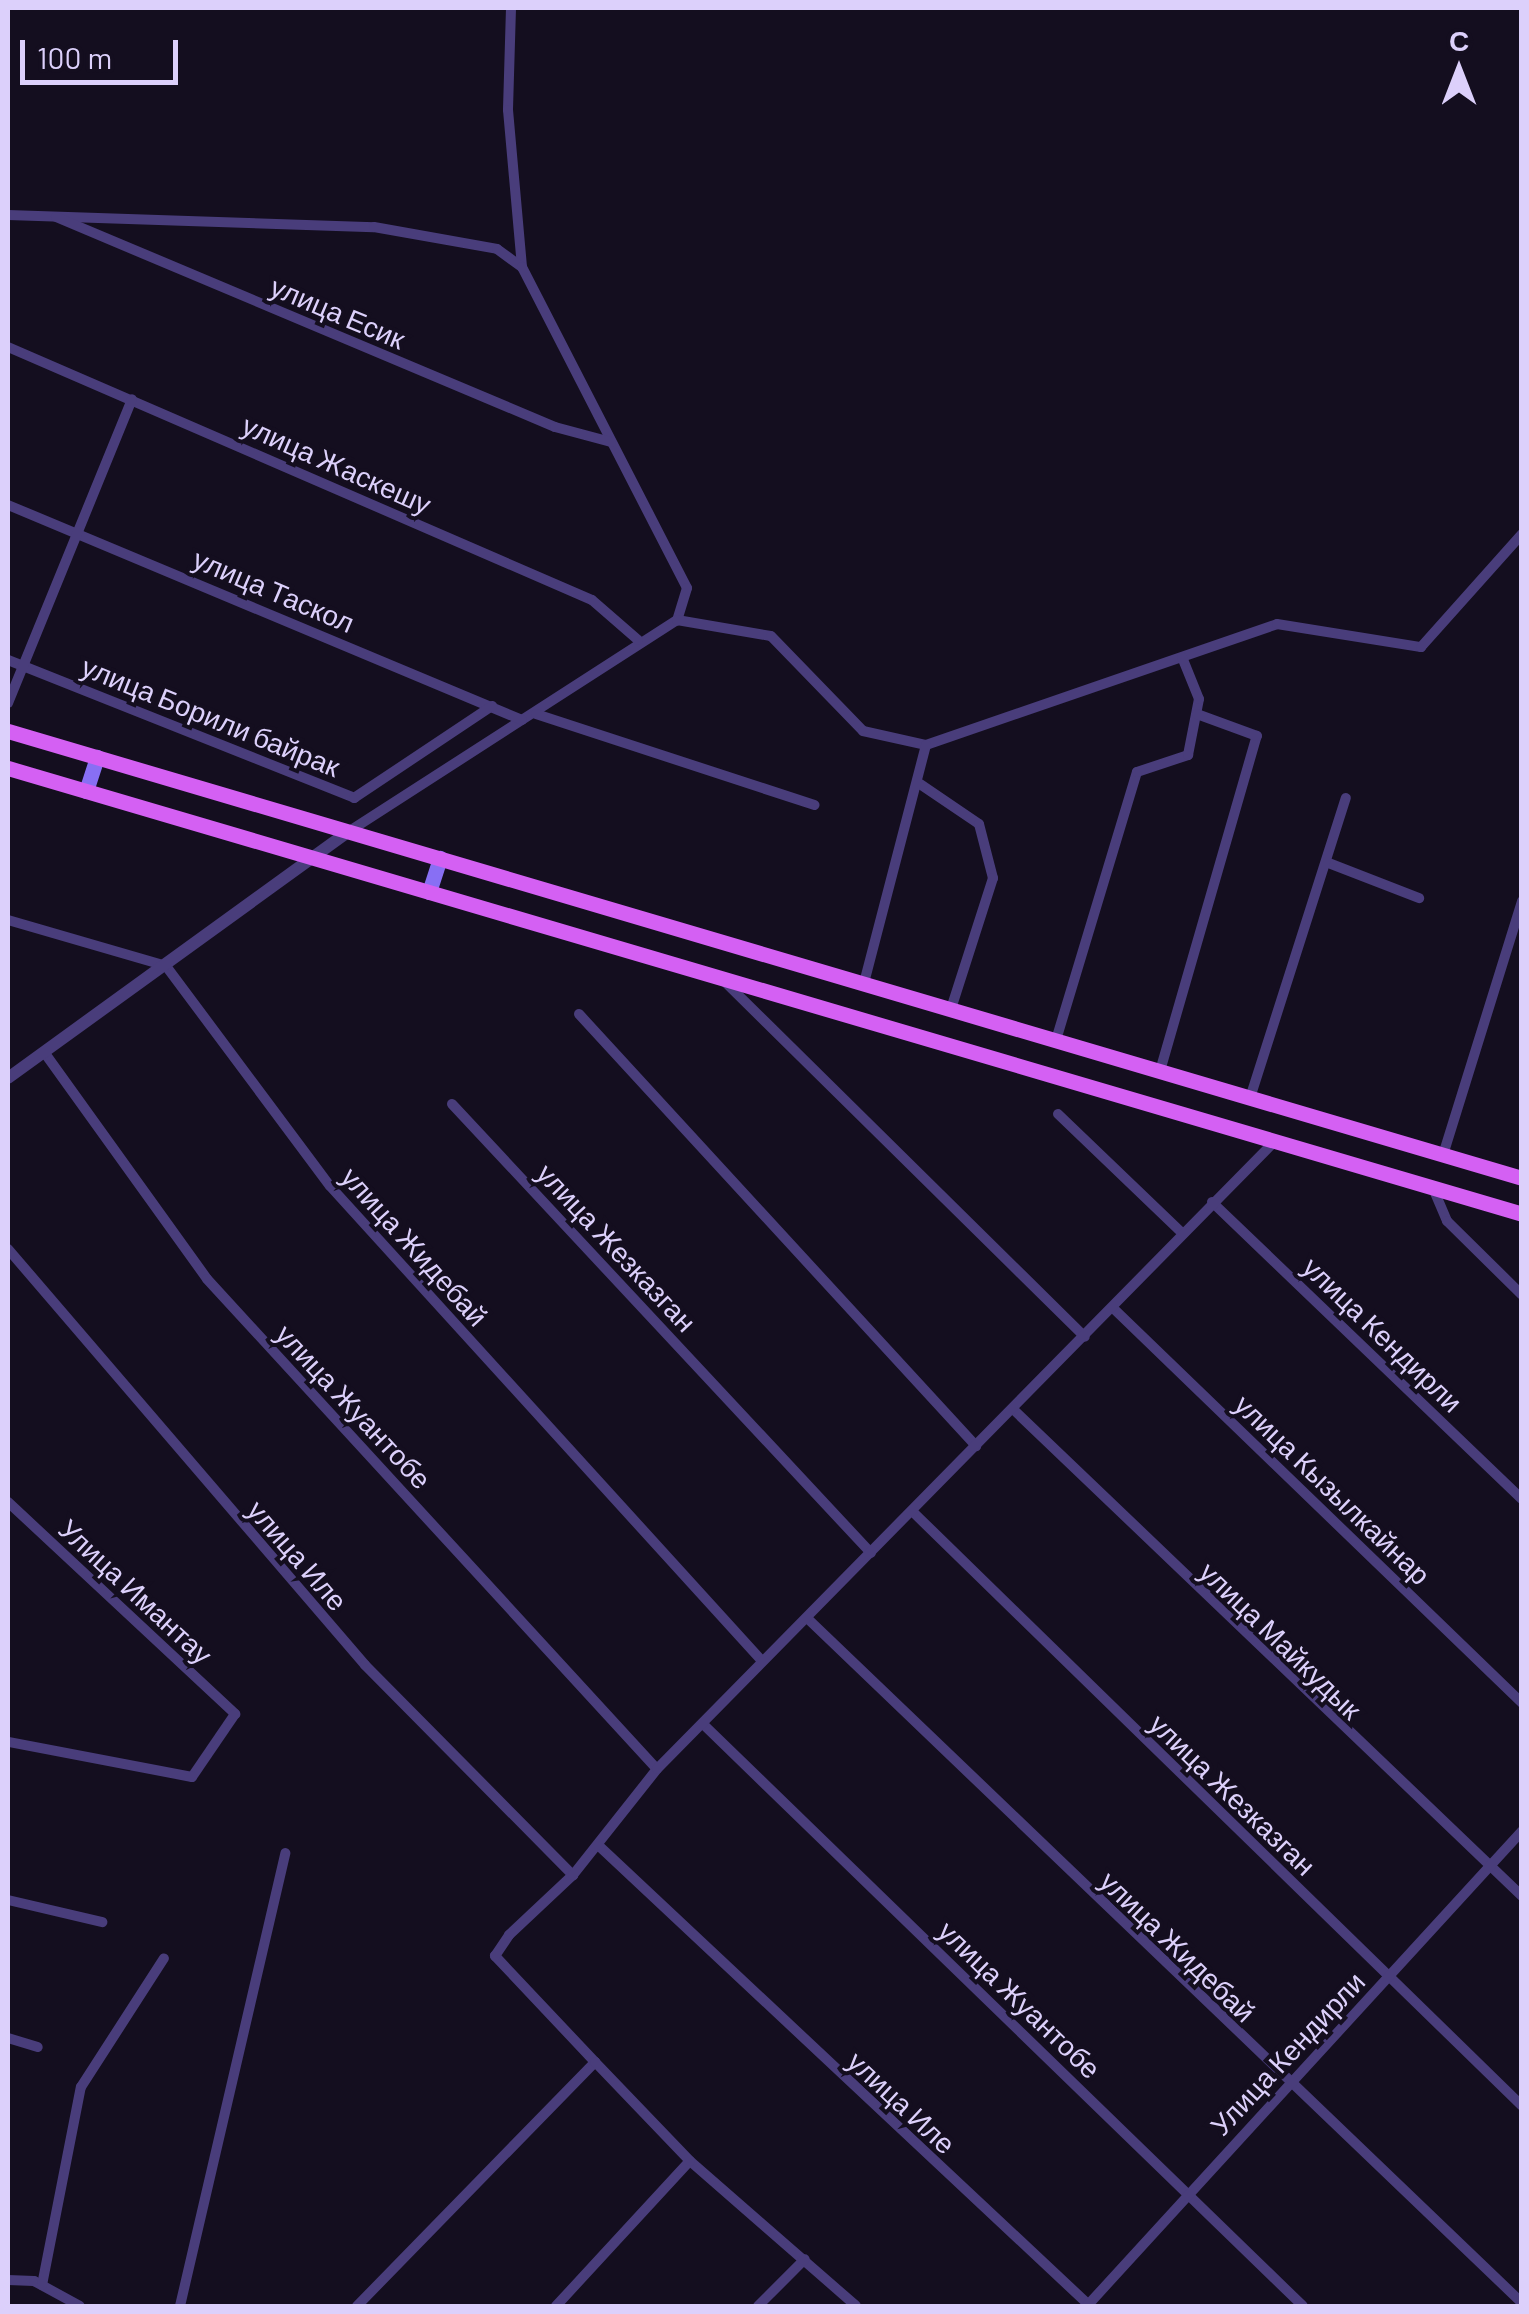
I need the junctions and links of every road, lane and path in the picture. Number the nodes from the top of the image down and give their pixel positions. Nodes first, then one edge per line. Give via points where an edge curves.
1 (512, 8) edge
2 (8, 215) edge
3 (51, 215) junction
4 (522, 267) junction
5 (8, 347) edge
6 (132, 399) junction
7 (610, 442) junction
8 (8, 505) edge
9 (79, 534) junction
10 (1522, 534) edge
11 (677, 620) junction
12 (638, 640) junction
13 (1182, 658) junction
14 (8, 660) edge
15 (21, 665) junction
16 (8, 703) edge
17 (492, 706) junction
18 (536, 714) junction
19 (1197, 714) junction
20 (522, 720) junction
21 (8, 731) edge
22 (926, 746) junction
23 (97, 758) junction
24 (8, 768) edge
25 (920, 784) junction
26 (86, 791) junction
27 (1346, 798) dead end
28 (814, 805) dead end
29 (349, 831) junction
30 (440, 858) junction
31 (318, 859) junction
32 (1326, 862) junction
33 (429, 892) junction
34 (1420, 898) dead end
35 (1522, 901) edge
36 (8, 920) edge
37 (166, 966) junction
38 (722, 978) junction
39 (864, 984) junction
40 (951, 1009) junction
41 (578, 1014) dead end
42 (1056, 1040) junction
43 (44, 1052) junction
44 (14, 1067) edge
45 (1160, 1071) junction
46 (8, 1078) edge
47 (1250, 1098) junction
48 (452, 1104) dead end
49 (1058, 1114) dead end
50 (1274, 1140) junction
51 (1443, 1154) junction
52 (1522, 1178) edge
53 (1434, 1188) junction
54 (1213, 1202) junction
55 (1522, 1214) edge
56 (1183, 1234) junction
57 (8, 1249) edge
58 (1522, 1295) edge
59 (1113, 1308) junction
60 (1086, 1337) junction
61 (1014, 1411) junction
62 (976, 1446) junction
63 (1522, 1499) edge
64 (8, 1502) edge
65 (914, 1513) junction
66 (871, 1553) junction
67 (807, 1618) junction
68 (762, 1661) junction
69 (1522, 1703) edge
70 (704, 1725) junction
71 (8, 1742) edge
72 (657, 1769) junction
73 (1522, 1831) edge
74 (598, 1846) junction
75 (285, 1853) dead end
76 (1488, 1864) junction
77 (572, 1875) junction
78 (1522, 1896) edge
79 (8, 1900) edge
80 (102, 1922) dead end
81 (164, 1958) dead end
82 (1388, 1976) junction
83 (8, 2038) edge
84 (38, 2046) dead end
85 (595, 2062) junction
86 (1289, 2085) junction
87 (1522, 2106) edge
88 (690, 2162) junction
89 (1188, 2193) junction
90 (805, 2259) junction
91 (8, 2280) edge
92 (42, 2285) junction
93 (1522, 2304) edge
94 (80, 2306) edge
95 (180, 2306) edge
96 (357, 2306) edge
97 (556, 2306) edge
98 (758, 2306) edge
99 (856, 2306) edge
100 (1089, 2306) edge
101 (1303, 2306) edge

1 - 4 street via 508,110
2 - 3 street
3 - 4 street via 374,227 496,249
3 - 7 street, улица Есик via 554,428
4 - 7 street
5 - 6 street, улица Жаскешу
6 - 9 street
6 - 12 street, улица Жаскешу via 592,600
7 - 11 street via 687,588
8 - 9 street, улица Таскол
9 - 15 street
9 - 17 street, улица Таскол
10 - 13 street via 1421,647 1277,624
11 - 12 street
11 - 22 street via 772,636 863,731
12 - 18 street
13 - 19 street
13 - 22 street
14 - 15 street, улица Борили байрак
15 - 16 street
15 - 17 street, улица Борили байрак via 354,798
17 - 20 street, улица Таскол
18 - 20 street
18 - 28 street
19 - 42 street via 1188,755 1137,772
19 - 45 street via 1257,736
20 - 29 street
21 - 23 main road
22 - 25 street
23 - 26 main road
23 - 29 main road
24 - 26 main road
25 - 39 street
25 - 40 street via 979,824 993,878
26 - 31 main road
27 - 32 street
29 - 30 main road
29 - 31 street
30 - 33 main road
30 - 39 main road
31 - 33 main road
31 - 37 street
32 - 34 street
32 - 47 street
33 - 38 main road
35 - 51 street
36 - 37 street
37 - 43 street
37 - 68 street, улица Жидебай via 330,1186
38 - 50 main road
38 - 60 street
39 - 40 main road
40 - 42 main road
41 - 62 street
42 - 45 main road
43 - 44 street
43 - 72 street, улица Жуантобе via 207,1279
44 - 46 street
45 - 47 main road
47 - 51 main road
48 - 66 street, улица Жезказган
49 - 56 street
50 - 53 main road
50 - 54 street
51 - 52 main road
53 - 55 main road
53 - 58 street via 1446,1221
54 - 56 street
54 - 63 street, улица Кендирли
56 - 59 street
57 - 77 street, улица Иле via 365,1665
59 - 60 street
59 - 69 street, улица Кызылкайнар
60 - 61 street
61 - 62 street
61 - 76 street, улица Майкудык
62 - 65 street
64 - 71 street, Улица Имантау via 234,1714 192,1777
65 - 66 street
65 - 82 street, улица Жезказган
66 - 67 street
67 - 68 street
67 - 86 street, улица Жидебай
68 - 70 street
70 - 72 street
70 - 89 street, улица Жуантобе
72 - 74 street
73 - 76 street, Улица Кендирли
74 - 77 street
74 - 100 street, улица Иле
75 - 95 street
76 - 78 street, улица Майкудык
76 - 82 street, Улица Кендирли
77 - 85 street via 495,1956
79 - 80 street
81 - 92 street via 81,2087
82 - 86 street, Улица Кендирли
82 - 87 street, улица Жезказган
83 - 84 street
85 - 88 street
85 - 96 street
86 - 89 street, Улица Кендирли
86 - 93 street, улица Жидебай
88 - 90 street
88 - 97 street
89 - 100 street, Улица Кендирли
89 - 101 street, улица Жуантобе
90 - 98 street
90 - 99 street
91 - 92 street
92 - 94 street

